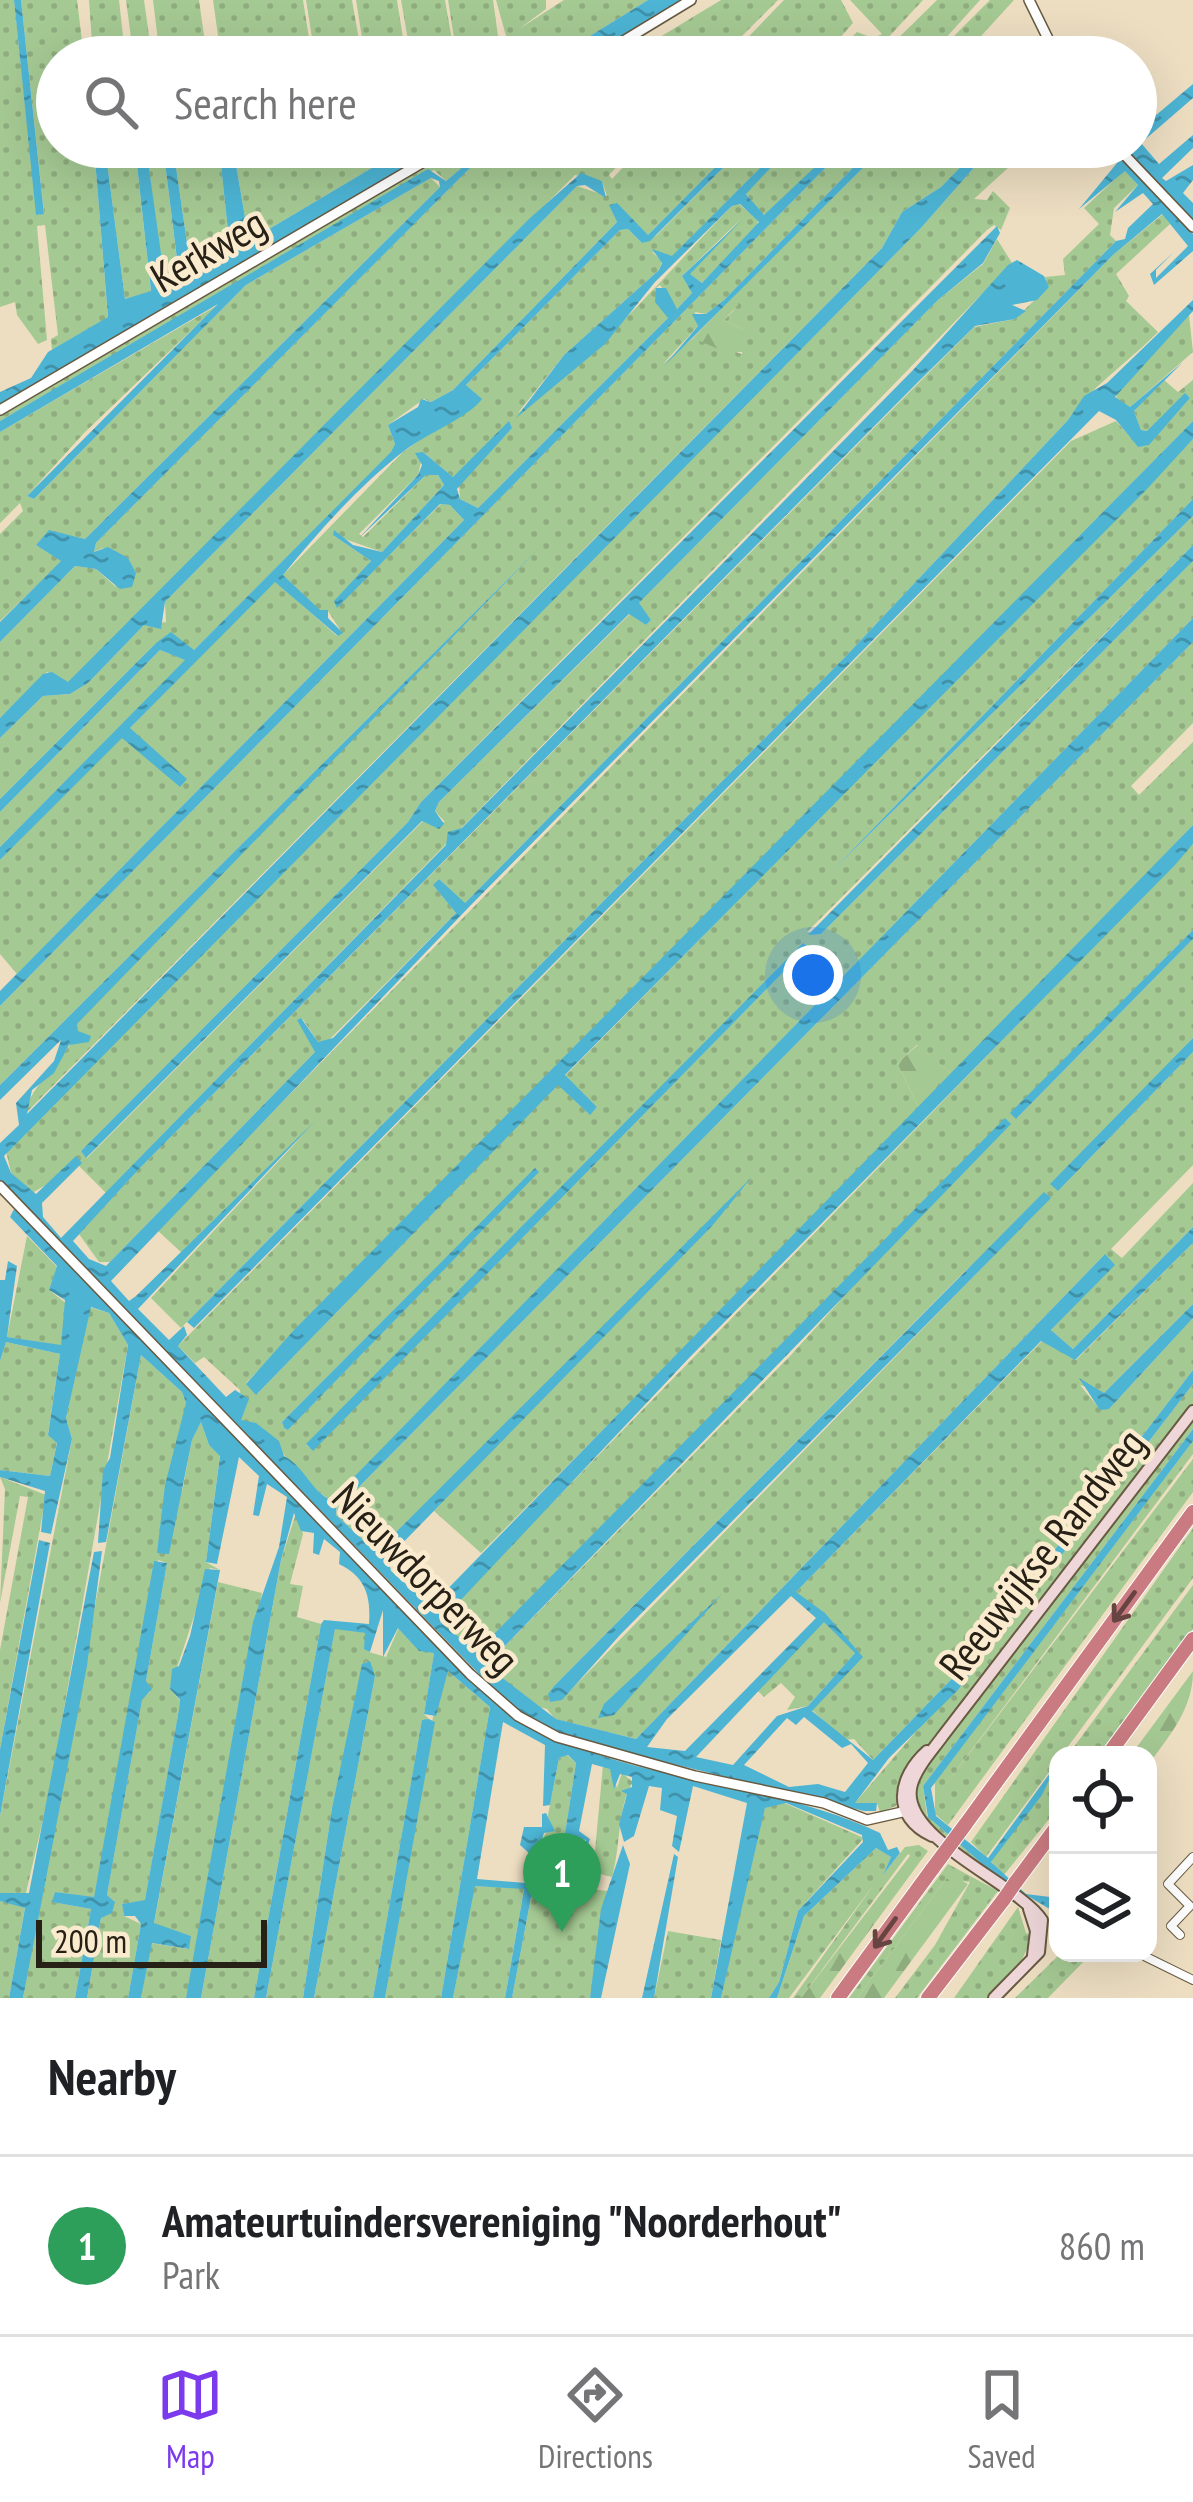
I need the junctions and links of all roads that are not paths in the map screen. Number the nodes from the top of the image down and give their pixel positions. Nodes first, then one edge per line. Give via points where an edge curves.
1 (691, 0) edge
2 (1030, 0) edge
3 (632, 36) edge
4 (1047, 36) edge
5 (413, 168) edge
6 (1137, 168) edge
7 (1193, 227) edge
8 (0, 410) edge
9 (0, 1186) edge
10 (1193, 1411) edge
11 (1193, 1512) edge
12 (1193, 1640) edge
13 (1115, 1746) edge
14 (909, 1810) junction
15 (1049, 1837) edge
16 (1193, 1857) edge
17 (1046, 1931) edge
18 (1180, 1935) dead end
19 (1156, 1962) edge
20 (1193, 1980) edge
21 (838, 1998) edge
22 (928, 1998) edge
23 (994, 1998) edge

1 - 3 street
2 - 4 street
5 - 8 street, Kerkweg
6 - 7 street
9 - 14 street, Nieuwdorperweg via 518,1716 604,1752 867,1820
10 - 14 main road, Reeuwijkse Randweg via 942,1737 913,1781
11 -> 21 highway, bridge
12 - 13 highway
14 - 17 main road via 1026,1904
15 - 22 highway, bridge
16 - 18 street via 1168,1884 1190,1906 1171,1926
17 - 23 main road
19 - 20 street

